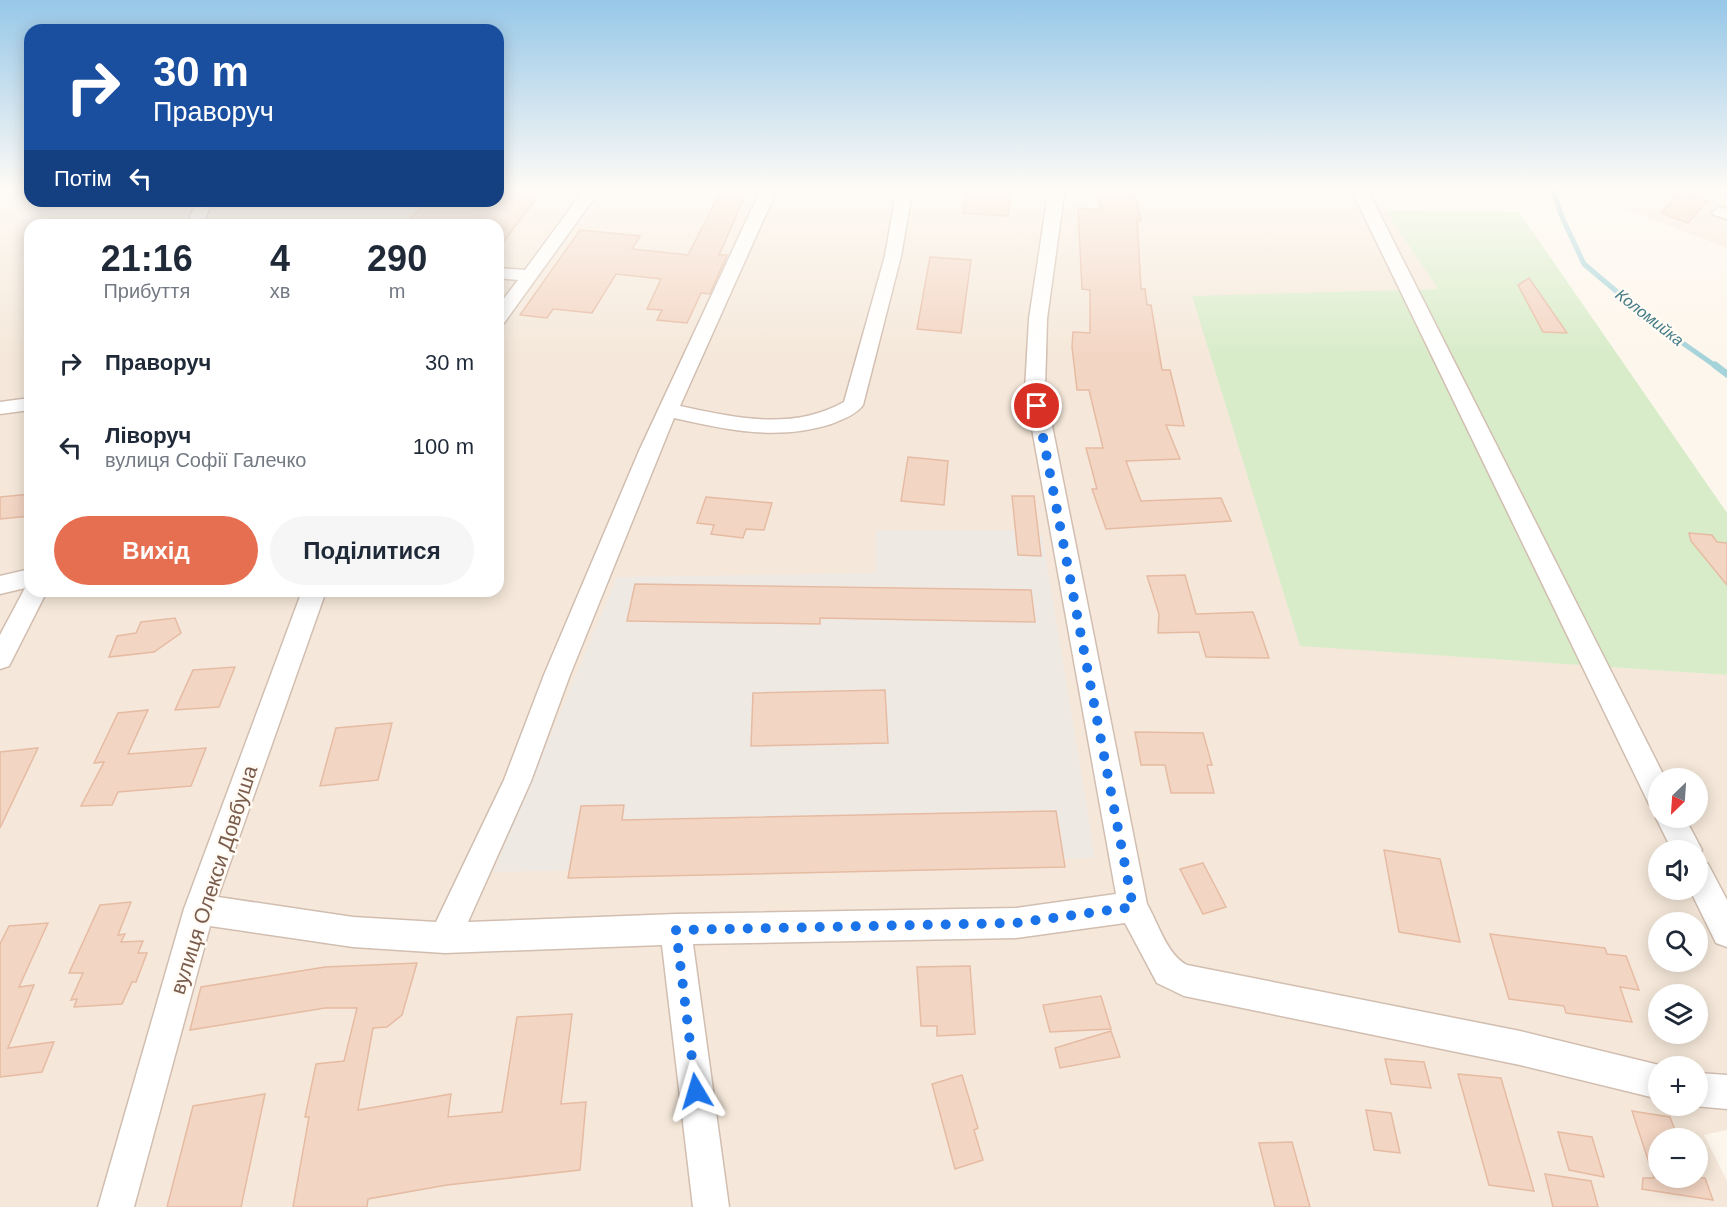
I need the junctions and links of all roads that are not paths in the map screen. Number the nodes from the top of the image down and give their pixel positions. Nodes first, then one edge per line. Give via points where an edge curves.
1 (554, 243) edge
2 (744, 243) edge
3 (895, 243) edge
4 (1049, 243) edge
5 (1386, 243) edge
6 (504, 274) edge
7 (531, 276) junction
8 (504, 311) edge
9 (24, 405) edge
10 (0, 408) edge
11 (669, 410) junction
12 (24, 579) edge
13 (0, 585) edge
14 (31, 597) edge
15 (312, 597) edge
16 (0, 659) edge
17 (1648, 773) edge
18 (1708, 894) edge
19 (1133, 907) junction
20 (199, 909) junction
21 (676, 930) junction
22 (1727, 932) edge
23 (445, 938) junction
24 (1648, 1080) edge
25 (1708, 1091) edge
26 (1727, 1092) edge
27 (116, 1207) edge
28 (711, 1207) edge

1 - 7 street
2 - 11 street
3 - 11 street via 853,405 838,416 786,427 749,425
4 - 19 street via 1038,319 1035,390
5 - 17 street
6 - 7 street
7 - 8 street
9 - 10 street
11 - 23 street via 557,675 517,781
12 - 13 street
14 - 16 street
15 - 20 street, вулиця Олекси Довбуша
18 - 22 street
19 - 21 street via 1016,923
19 - 24 street via 1162,964 1184,980 1520,1048
20 - 23 street via 353,932
20 - 27 street, вулиця Олекси Довбуша
21 - 23 street
21 - 28 street
25 - 26 street

